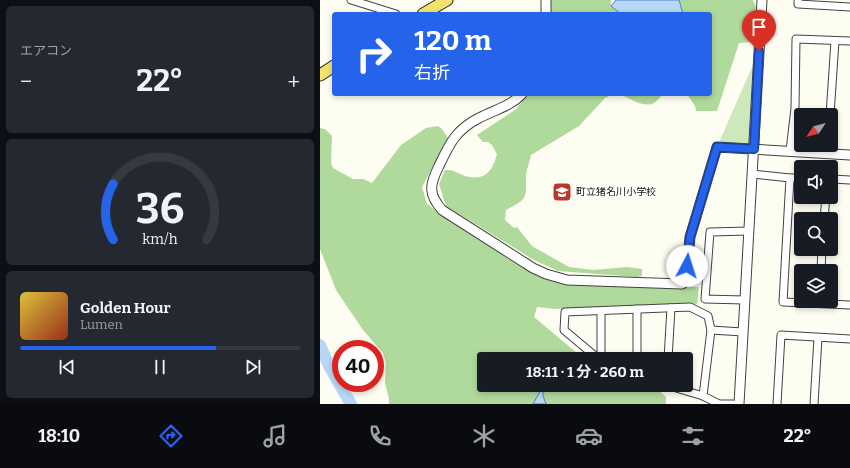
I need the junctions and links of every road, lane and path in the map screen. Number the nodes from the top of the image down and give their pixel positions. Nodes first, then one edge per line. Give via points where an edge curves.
1 (351, 0) edge
2 (447, 0) edge
3 (546, 0) edge
4 (762, 0) edge
5 (798, 0) edge
6 (835, 3) edge
7 (850, 7) edge
8 (390, 12) edge
9 (426, 12) edge
10 (546, 12) edge
11 (835, 41) junction
12 (850, 41) edge
13 (332, 67) edge
14 (320, 75) edge
15 (520, 96) edge
16 (830, 108) edge
17 (754, 149) junction
18 (790, 151) junction
19 (794, 151) edge
20 (837, 152) edge
21 (850, 155) edge
22 (752, 174) junction
23 (790, 178) junction
24 (794, 178) edge
25 (838, 179) edge
26 (850, 180) edge
27 (749, 231) junction
28 (744, 300) junction
29 (794, 302) edge
30 (838, 304) edge
31 (850, 305) edge
32 (671, 308) junction
33 (637, 309) junction
34 (601, 311) junction
35 (711, 330) junction
36 (742, 332) junction
37 (818, 338) junction
38 (850, 339) edge
39 (590, 352) edge
40 (601, 352) edge
41 (637, 352) edge
42 (668, 352) edge
43 (690, 392) edge
44 (703, 396) junction
45 (733, 404) edge
46 (739, 404) edge
47 (777, 404) edge
48 (814, 404) edge

1 - 8 street
2 - 9 main road
3 - 10 street
4 - 17 street
5 - 6 street via 798,4
6 - 7 street
11 - 12 street
11 - 16 street
11 - 18 street via 796,39 795,108
13 - 14 main road
15 - 17 street via 509,105 470,123 454,136 432,181 433,198 442,210 533,268 567,280 682,284 686,281 690,237 717,147
17 - 18 street
17 - 22 street
18 - 19 street
20 - 21 street
22 - 23 street
22 - 27 street
23 - 24 street
23 - 29 street via 783,302
25 - 26 street
27 - 28 street
27 - 28 street via 710,232 705,299
28 - 36 street
30 - 31 street
32 - 33 street
32 - 35 street via 690,307 708,316
32 - 42 street
33 - 34 street
33 - 41 street
34 - 39 street via 565,312 564,330
34 - 40 street
35 - 36 street
35 - 44 street
36 - 46 street
37 - 38 street
37 - 47 street via 781,335
37 - 48 street
43 - 44 street
44 - 45 street via 719,404

